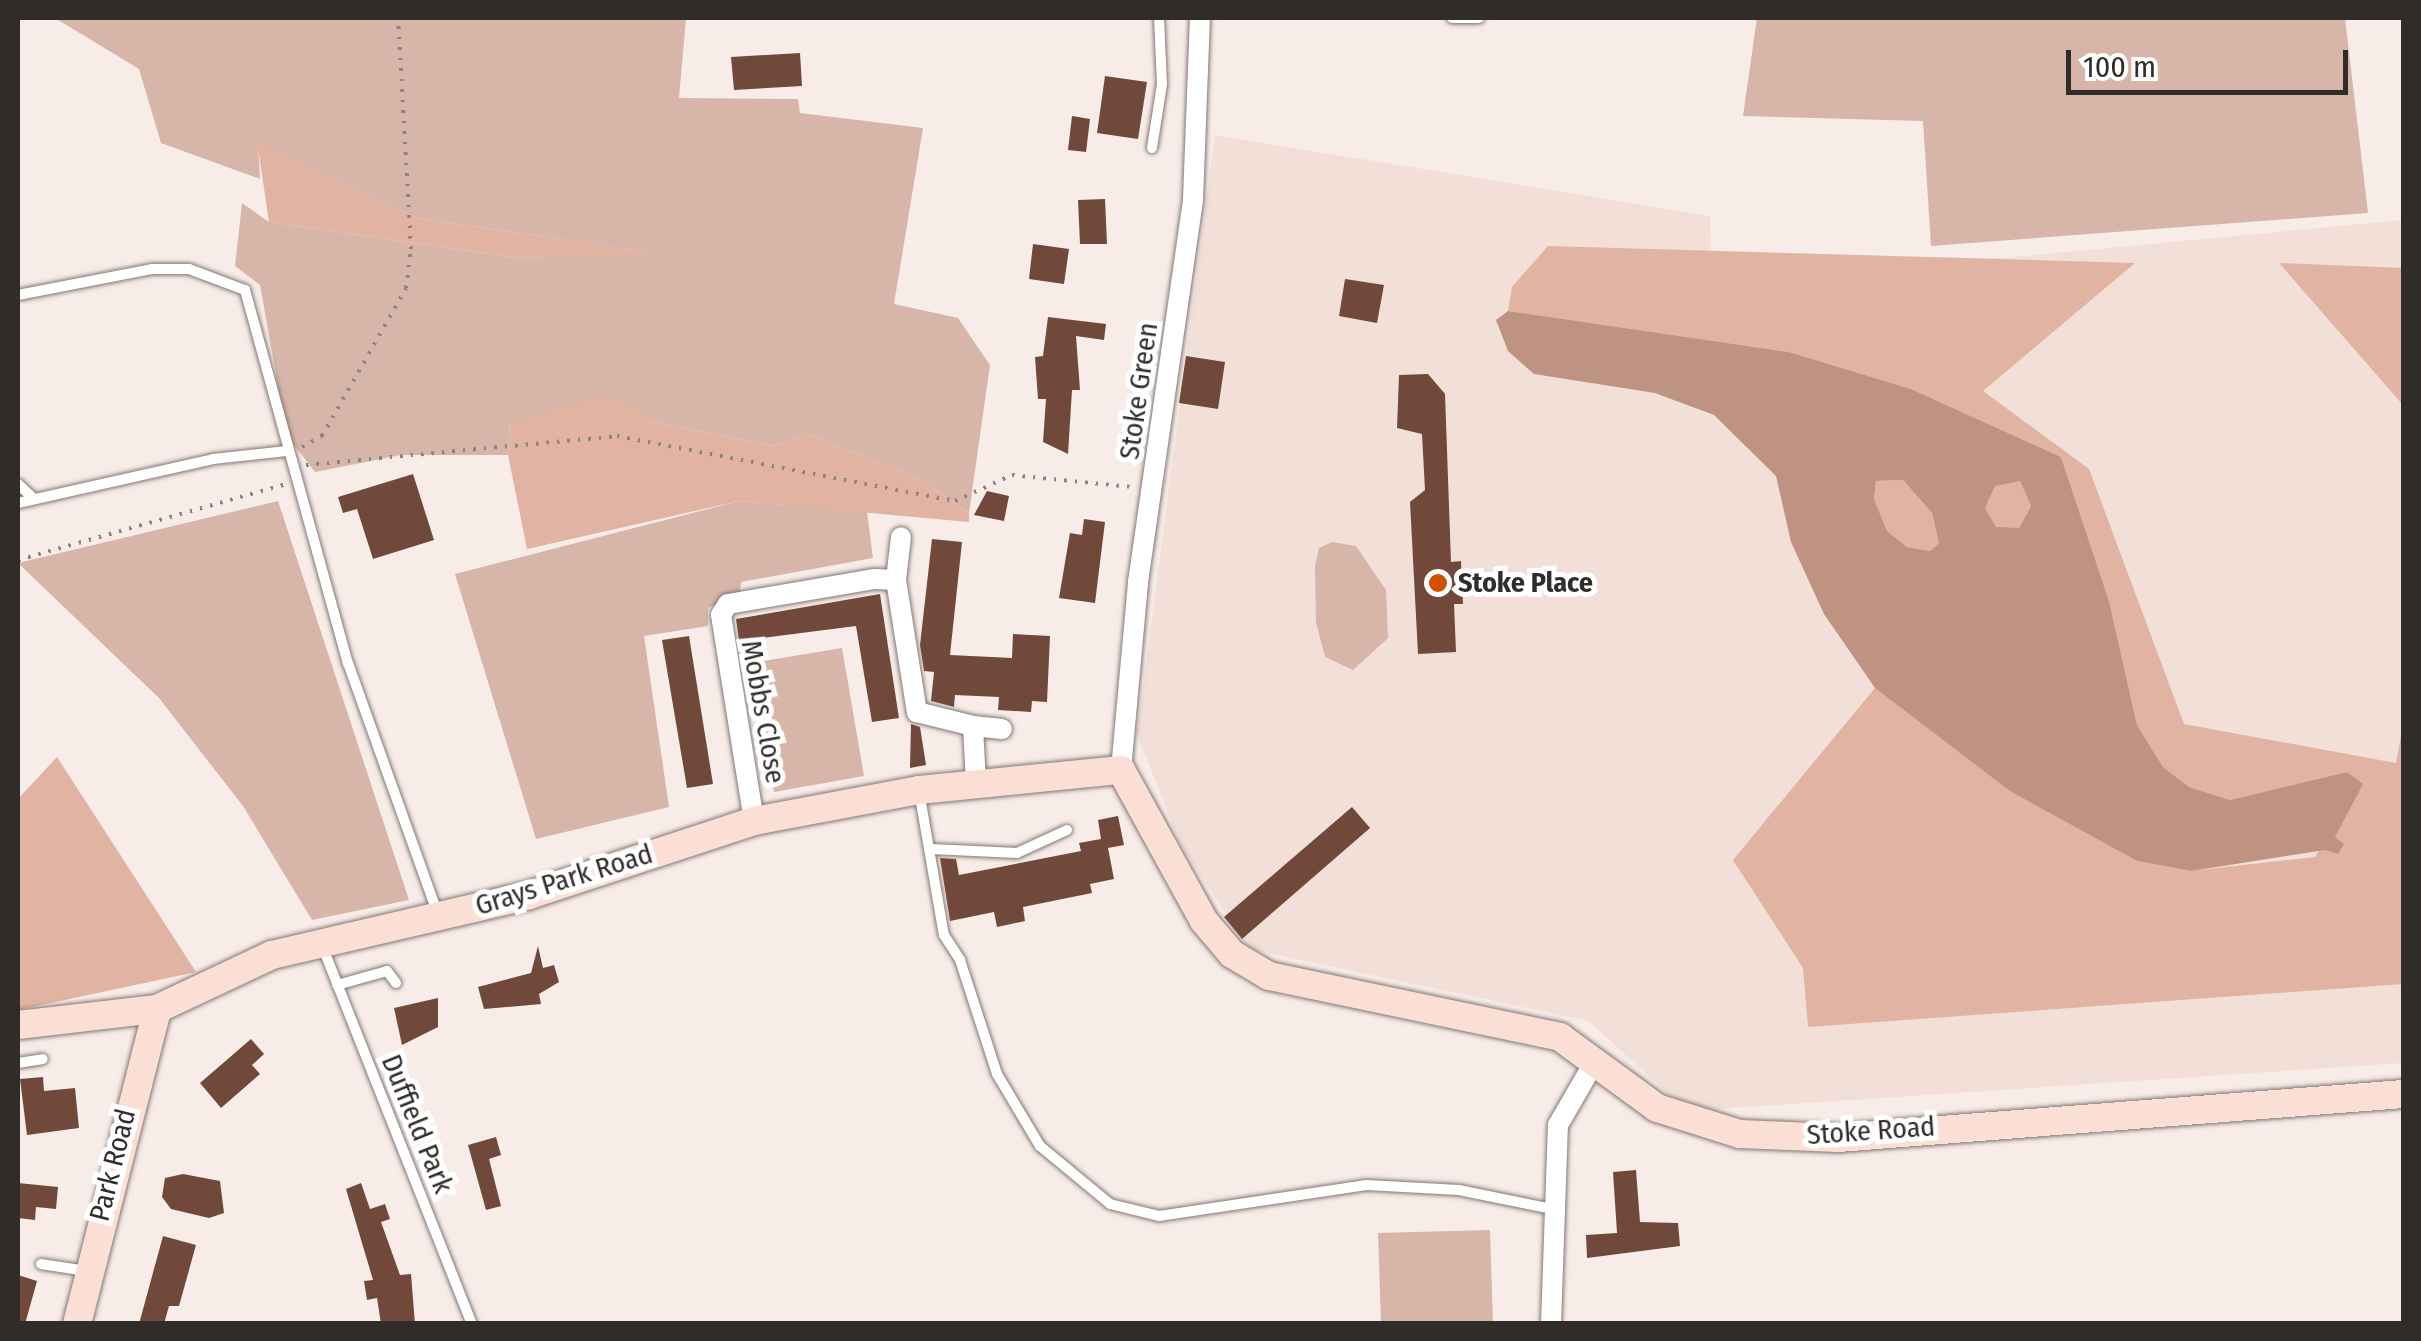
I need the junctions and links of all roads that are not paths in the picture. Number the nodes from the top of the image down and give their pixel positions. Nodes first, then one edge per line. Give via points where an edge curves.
1 (1160, 18) edge
2 (1200, 18) edge
3 (1452, 18) edge
4 (1479, 18) edge
5 (1152, 148) dead end
6 (18, 295) edge
7 (288, 451) junction
8 (18, 484) edge
9 (31, 496) junction
10 (18, 503) edge
11 (900, 537) dead end
12 (896, 580) junction
13 (973, 726) junction
14 (1002, 729) dead end
15 (1121, 770) junction
16 (976, 784) junction
17 (919, 790) junction
18 (754, 820) junction
19 (1067, 830) dead end
20 (932, 850) junction
21 (440, 917) junction
22 (320, 942) junction
23 (396, 982) dead end
24 (337, 985) junction
25 (157, 1008) junction
26 (18, 1025) edge
27 (43, 1059) dead end
28 (1595, 1060) junction
29 (18, 1063) edge
30 (2404, 1094) edge
31 (1552, 1209) junction
32 (41, 1264) dead end
33 (87, 1271) junction
34 (77, 1324) edge
35 (472, 1324) edge
36 (1550, 1324) edge

1 - 5 lane via 1162,84
2 - 15 street, Stoke Green via 1193,199
3 - 4 lane
6 - 7 lane via 152,269 189,269 245,290
7 - 9 lane
7 - 21 lane via 348,663
8 - 9 lane
9 - 10 lane
11 - 12 street
12 - 13 street via 917,712
12 - 18 street, Mobbs Close via 739,602 721,615
13 - 14 street
13 - 16 street
15 - 16 main road, Grays Park Road
15 - 28 main road, Stoke Road via 1194,904 1232,954 1269,976 1560,1038
16 - 17 main road, Grays Park Road
17 - 18 main road, Grays Park Road
17 - 20 lane
18 - 21 main road, Grays Park Road
19 - 20 lane via 1016,853
20 - 31 lane via 944,935 960,960 998,1074 1040,1146 1110,1204 1158,1216 1367,1186 1459,1190
21 - 22 main road, Grays Park Road
22 - 24 lane, Duffield Park
22 - 25 main road, Grays Park Road via 272,955
23 - 24 lane via 387,972
24 - 35 lane, Duffield Park
25 - 26 main road, Grays Park Road
25 - 33 main road, Park Road
27 - 29 lane
28 - 30 main road, Stoke Road via 1657,1108 1740,1134 1838,1138
28 - 31 street via 1558,1125
31 - 36 street
32 - 33 lane
33 - 34 main road, Park Road

